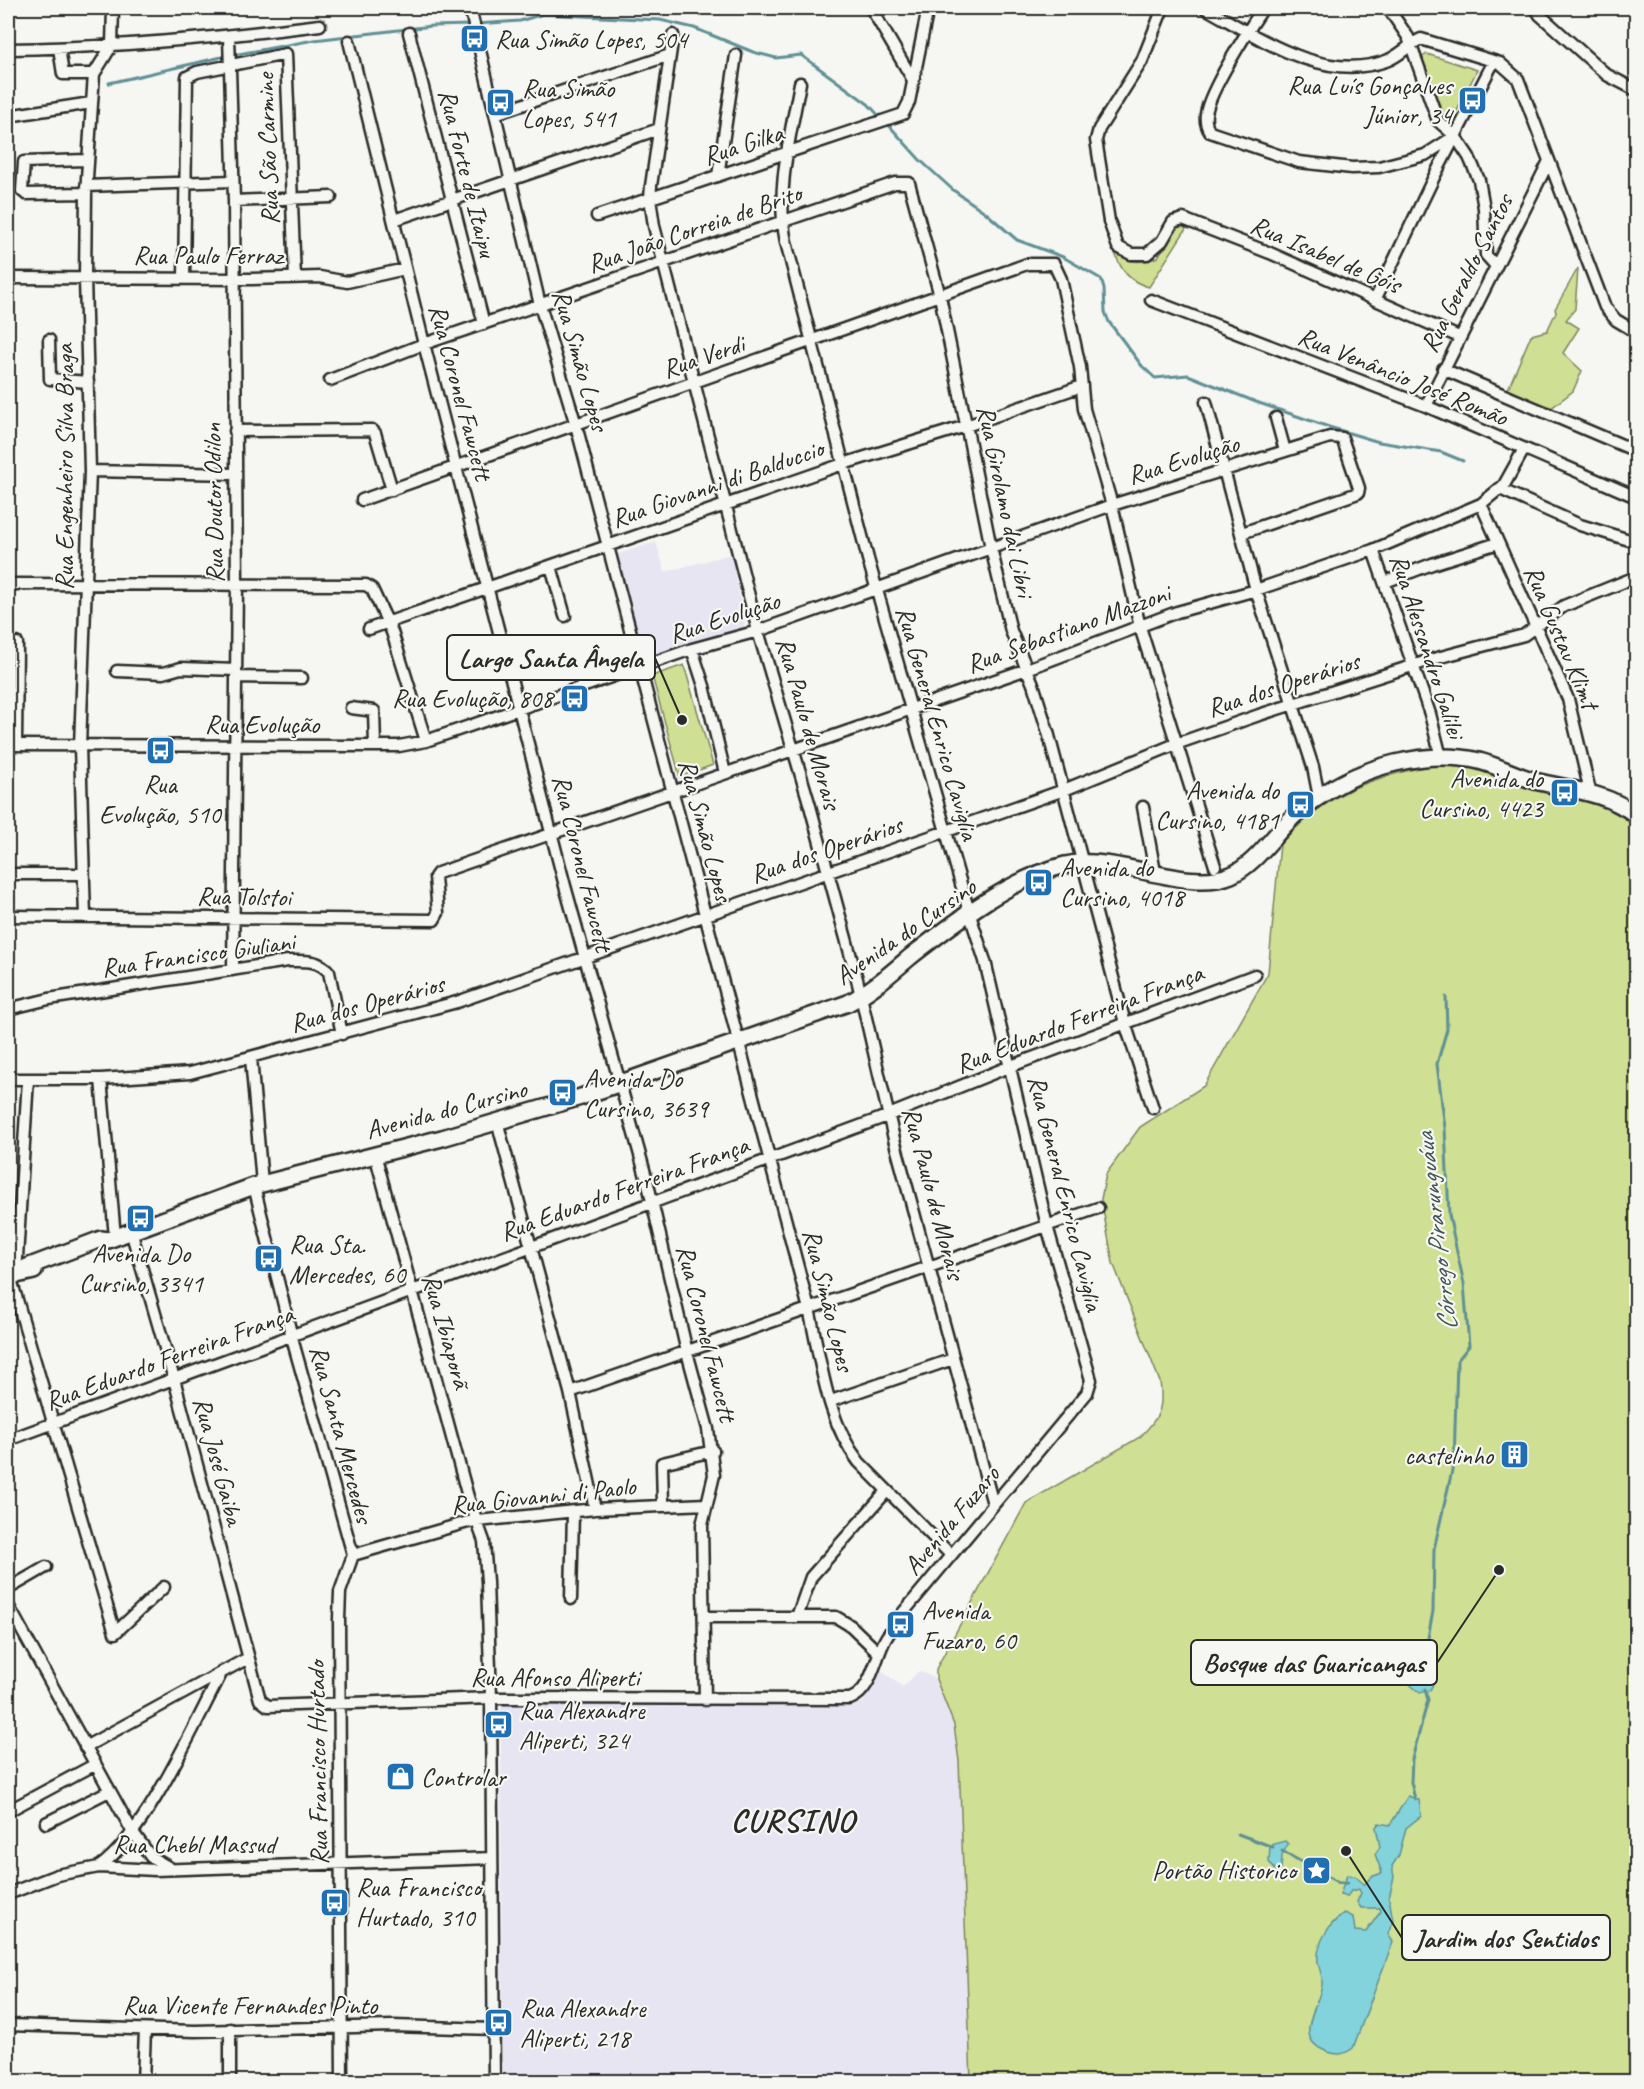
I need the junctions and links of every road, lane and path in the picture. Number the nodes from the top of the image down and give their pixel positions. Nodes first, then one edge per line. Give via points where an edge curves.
1 (113, 8) edge
2 (470, 8) edge
3 (871, 8) edge
4 (928, 8) edge
5 (1163, 8) edge
6 (1205, 8) edge
7 (1263, 8) edge
8 (1388, 8) edge
9 (1536, 8) edge
10 (320, 25) dead end
11 (1247, 31) junction
12 (409, 33) dead end
13 (673, 35) dead end
14 (230, 36) junction
15 (349, 41) dead end
16 (112, 45) junction
17 (1411, 47) junction
18 (59, 48) junction
19 (8, 49) edge
20 (670, 55) junction
21 (736, 55) dead end
22 (1494, 61) junction
23 (231, 65) junction
24 (94, 74) junction
25 (913, 80) junction
26 (800, 83) dead end
27 (1636, 90) edge
28 (91, 103) junction
29 (495, 114) junction
30 (8, 116) edge
31 (659, 129) junction
32 (1455, 136) junction
33 (788, 153) junction
34 (86, 160) junction
35 (1548, 161) junction
36 (718, 176) junction
37 (233, 180) junction
38 (513, 181) junction
39 (903, 181) joint
40 (185, 182) junction
41 (86, 190) junction
42 (331, 197) dead end
43 (650, 198) junction
44 (291, 199) junction
45 (234, 201) junction
46 (452, 201) junction
47 (597, 216) dead end
48 (394, 220) junction
49 (783, 222) junction
50 (663, 262) junction
51 (1495, 266) junction
52 (405, 269) junction
53 (8, 278) edge
54 (85, 278) junction
55 (184, 278) junction
56 (295, 278) junction
57 (234, 279) junction
58 (940, 296) junction
59 (1151, 300) dead end
60 (1375, 300) junction
61 (540, 305) junction
62 (484, 324) junction
63 (1636, 332) edge
64 (1459, 337) junction
65 (49, 340) dead end
66 (813, 342) junction
67 (424, 344) junction
68 (1443, 369) junction
69 (330, 380) dead end
70 (88, 382) junction
71 (695, 383) junction
72 (1082, 386) junction
73 (1206, 402) dead end
74 (1426, 406) junction
75 (1275, 418) dead end
76 (576, 425) junction
77 (966, 426) junction
78 (235, 431) junction
79 (1524, 449) junction
80 (1636, 451) edge
81 (1285, 452) junction
82 (843, 464) junction
83 (457, 465) junction
84 (1224, 469) junction
85 (90, 471) junction
86 (235, 474) junction
87 (1500, 489) junction
88 (392, 490) junction
89 (1636, 497) edge
90 (362, 500) dead end
91 (1481, 504) junction
92 (727, 505) junction
93 (1112, 505) junction
94 (1242, 533) junction
95 (1636, 542) edge
96 (1498, 543) junction
97 (607, 545) junction
98 (991, 548) junction
99 (1373, 550) junction
100 (551, 566) junction
101 (1636, 577) edge
102 (1385, 582) junction
103 (8, 584) edge
104 (87, 584) junction
105 (237, 584) junction
106 (487, 587) junction
107 (876, 588) junction
108 (1256, 590) junction
109 (565, 616) dead end
110 (387, 622) junction
111 (1140, 627) junction
112 (1535, 628) junction
113 (369, 630) dead end
114 (758, 631) junction
115 (17, 643) dead end
116 (692, 649) junction
117 (1413, 667) junction
118 (639, 668) junction
119 (1027, 669) junction
120 (117, 671) dead end
121 (236, 673) junction
122 (302, 678) dead end
123 (1293, 705) junction
124 (351, 708) dead end
125 (912, 709) junction
126 (520, 710) junction
127 (426, 741) junction
128 (1176, 744) junction
129 (12, 746) edge
130 (80, 746) junction
131 (237, 746) junction
132 (375, 746) junction
133 (794, 749) junction
134 (1441, 757) junction
135 (725, 773) junction
136 (1064, 790) junction
137 (672, 791) junction
138 (1590, 791) junction
139 (1319, 797) junction
140 (1143, 807) dead end
141 (1636, 815) edge
142 (946, 831) junction
143 (553, 832) junction
144 (1084, 862) junction
145 (1215, 866) dead end
146 (828, 872) junction
147 (1155, 872) junction
148 (8, 874) edge
149 (83, 874) junction
150 (435, 877) joint
151 (969, 912) junction
152 (705, 915) junction
153 (8, 916) edge
154 (84, 917) junction
155 (235, 918) junction
156 (584, 956) junction
157 (233, 970) junction
158 (1255, 975) dead end
159 (860, 997) junction
160 (8, 1009) edge
161 (1125, 1023) junction
162 (342, 1034) junction
163 (739, 1040) junction
164 (251, 1058) junction
165 (1011, 1066) junction
166 (8, 1079) edge
167 (28, 1079) junction
168 (102, 1079) junction
169 (618, 1082) junction
170 (1153, 1108) dead end
171 (889, 1115) junction
172 (497, 1121) junction
173 (375, 1154) junction
174 (769, 1158) junction
175 (258, 1184) junction
176 (652, 1202) junction
177 (1098, 1208) dead end
178 (1047, 1226) junction
179 (130, 1231) junction
180 (111, 1238) junction
181 (530, 1247) junction
182 (929, 1267) junction
183 (14, 1274) edge
184 (412, 1291) junction
185 (809, 1309) junction
186 (292, 1336) junction
187 (687, 1352) junction
188 (953, 1359) junction
189 (1088, 1372) joint
190 (174, 1379) junction
191 (570, 1392) junction
192 (831, 1401) junction
193 (54, 1424) junction
194 (8, 1440) edge
195 (713, 1451) junction
196 (887, 1491) junction
197 (706, 1504) junction
198 (993, 1504) junction
199 (663, 1505) junction
200 (595, 1509) junction
201 (573, 1512) junction
202 (476, 1521) junction
203 (353, 1555) junction
204 (951, 1556) junction
205 (46, 1567) dead end
206 (164, 1587) dead end
207 (8, 1589) edge
208 (571, 1599) dead end
209 (8, 1605) edge
210 (705, 1617) junction
211 (797, 1617) junction
212 (879, 1653) junction
213 (248, 1658) junction
214 (222, 1672) junction
215 (491, 1698) junction
216 (850, 1699) joint
217 (705, 1700) junction
218 (339, 1702) junction
219 (261, 1703) joint
220 (85, 1747) junction
221 (94, 1765) junction
222 (109, 1791) junction
223 (8, 1812) edge
224 (46, 1823) dead end
225 (132, 1831) junction
226 (492, 1858) junction
227 (341, 1864) junction
228 (99, 1867) junction
229 (172, 1869) junction
230 (8, 1894) edge
231 (8, 2025) edge
232 (341, 2028) junction
233 (230, 2029) junction
234 (494, 2029) junction
235 (145, 2030) junction
236 (144, 2082) edge
237 (230, 2082) edge
238 (342, 2082) edge
239 (494, 2082) edge

1 - 16 street
2 - 29 street, Rua Simão Lopes
3 - 25 street
4 - 25 street
5 - 60 street, Rua Isabel de Góis via 1135,72 1096,140 1113,237 1123,251 1147,254 1162,241 1173,222 1183,219
6 - 11 street
7 - 11 street
8 - 17 street
9 - 27 street via 1606,75
10 - 14 street
11 - 17 street via 1288,52 1332,64 1381,62
11 - 32 street via 1206,111 1210,132 1299,162 1352,168 1425,155
12 - 46 street, Rua Forte de Itaipu
13 - 20 street, Rua Paulo de Morais
14 - 16 street
14 - 23 street, Rua Doutor Odilon
15 - 48 street, Rua Coronel Fawcett
16 - 18 street
16 - 24 street
17 - 22 street via 1421,39
17 - 32 street via 1438,121
18 - 19 street
18 - 24 street via 63,75
20 - 29 street
20 - 31 street, Rua Paulo de Morais
21 - 36 street
22 - 32 street
22 - 35 street via 1510,70 1524,90
23 - 37 street, Rua Doutor Odilon
23 - 40 street via 190,74 186,83
23 - 44 street, Rua São Carmine via 286,54
24 - 28 street, Rua Engenheiro Silva Braga
25 - 33 street, Rua Gilka via 909,102 899,116
26 - 33 street, Rua General Enrico Caviglia
28 - 30 street
28 - 34 street, Rua Engenheiro Silva Braga
29 - 38 street, Rua Simão Lopes
31 - 38 street
31 - 43 street, Rua Paulo de Morais
32 - 51 street via 1479,180 1486,255
32 - 60 street
33 - 36 street, Rua Gilka
33 - 49 street, Rua General Enrico Caviglia
34 - 41 street, Rua Engenheiro Silva Braga
34 - 41 street via 24,162 22,191 26,194
35 - 51 street, Rua Geraldo Santos
35 - 63 street via 1605,307 1616,320
36 - 43 street, Rua Gilka
37 - 40 street
37 - 45 street, Rua Doutor Odilon
38 - 46 street
38 - 61 street, Rua Simão Lopes
39 - 49 street, Rua João Correia de Brito
39 - 58 street, Rua Girolamo dai Libri via 913,190
40 - 41 street
40 - 55 street
41 - 54 street, Rua Engenheiro Silva Braga
42 - 44 street
43 - 47 street, Rua Gilka
43 - 50 street, Rua Paulo de Morais
44 - 45 street
44 - 56 street, Rua São Carmine
45 - 57 street, Rua Doutor Odilon
46 - 48 street
46 - 62 street, Rua Forte de Itaipu
48 - 52 street, Rua Coronel Fawcett
49 - 50 street, Rua João Correia de Brito
49 - 66 street, Rua General Enrico Caviglia
50 - 61 street, Rua João Correia de Brito
50 - 71 street, Rua Paulo de Morais
51 - 64 street, Rua Geraldo Santos
52 - 56 street, Rua Paulo Ferraz via 356,282
52 - 67 street, Rua Coronel Fawcett
53 - 54 street, Rua Paulo Ferraz
54 - 55 street, Rua Paulo Ferraz
54 - 70 street, Rua Engenheiro Silva Braga
55 - 57 street, Rua Paulo Ferraz
56 - 57 street, Rua Paulo Ferraz
57 - 78 street, Rua Doutor Odilon
58 - 66 street, Rua Verdi
58 - 72 street, Rua Verdi via 1027,264 1049,262 1058,268
58 - 77 street, Rua Girolamo dai Libri
59 - 74 street, Rua Venâncio José Romão
60 - 64 street, Rua Isabel de Góis
61 - 62 street, Rua João Correia de Brito
61 - 76 street, Rua Simão Lopes
62 - 67 street, Rua João Correia de Brito
64 - 68 street, Rua Geraldo Santos
65 - 70 street via 50,379
66 - 71 street, Rua Verdi
66 - 82 street, Rua General Enrico Caviglia
67 - 69 street, Rua João Correia de Brito
67 - 83 street, Rua Coronel Fawcett
68 - 74 street, Rua Geraldo Santos
68 - 80 street
70 - 85 street, Rua Engenheiro Silva Braga
71 - 76 street, Rua Verdi
71 - 92 street, Rua Paulo de Morais
72 - 77 street, Rua Giovanni di Balduccio
72 - 93 street via 1084,409
73 - 84 street
74 - 79 street, Rua Venâncio José Romão
75 - 81 street
76 - 83 street, Rua Verdi
76 - 97 street, Rua Simão Lopes
77 - 82 street, Rua Giovanni di Balduccio
77 - 98 street, Rua Girolamo dai Libri
78 - 86 street, Rua Doutor Odilon
78 - 88 street via 372,430
79 - 87 street, Rua Sebastiano Mazzoni
79 - 89 street, Rua Venâncio José Romão
81 - 84 street, Rua Evolução
81 - 94 street, Rua Evolução via 1335,433 1344,441 1359,491
82 - 92 street, Rua Giovanni di Balduccio
82 - 107 street, Rua General Enrico Caviglia
83 - 88 street, Rua Verdi
83 - 106 street, Rua Coronel Fawcett
84 - 93 street, Rua Evolução
84 - 94 street
85 - 86 street
85 - 104 street, Rua Engenheiro Silva Braga
86 - 105 street, Rua Doutor Odilon
87 - 91 street, Rua Sebastiano Mazzoni
87 - 95 street via 1580,525
88 - 90 street, Rua Verdi
91 - 96 street, Rua Gustav Klimt
91 - 99 street, Rua Sebastiano Mazzoni
92 - 97 street, Rua Giovanni di Balduccio
92 - 114 street, Rua Paulo de Morais
93 - 98 street, Rua Evolução
93 - 111 street
94 - 108 street
96 - 102 street
96 - 112 street, Rua Gustav Klimt
97 - 100 street, Rua Giovanni di Balduccio
97 - 118 street, Rua Simão Lopes
98 - 107 street, Rua Evolução
98 - 119 street, Rua Girolamo dai Libri via 1016,646
99 - 102 street, Rua Alessandro Galilei
99 - 108 street, Rua Sebastiano Mazzoni
100 - 106 street, Rua Giovanni di Balduccio
100 - 109 street
101 - 112 street, Rua dos Operários via 1564,606
102 - 117 street, Rua Alessandro Galilei
103 - 104 street
104 - 105 street
104 - 130 street, Rua Engenheiro Silva Braga
105 - 110 street via 366,585 372,589
105 - 121 street, Rua Doutor Odilon
106 - 110 street, Rua Giovanni di Balduccio
106 - 126 street, Rua Coronel Fawcett
107 - 114 street, Rua Evolução
107 - 125 street, Rua General Enrico Caviglia
108 - 111 street, Rua Sebastiano Mazzoni via 1192,607
108 - 123 street
110 - 113 street, Rua Giovanni di Balduccio
110 - 127 street
111 - 119 street, Rua Sebastiano Mazzoni
111 - 128 street
112 - 117 street, Rua dos Operários via 1500,643 1459,651
112 - 138 street, Rua Gustav Klimt via 1568,699
114 - 116 street, Rua Evolução
114 - 133 street, Rua Paulo de Morais
115 - 129 street
116 - 118 street, Rua Evolução
116 - 135 street
117 - 123 street, Rua dos Operários
117 - 134 street, Rua Alessandro Galilei
118 - 126 street, Rua Evolução
118 - 137 street, Rua Simão Lopes
119 - 125 street, Rua Sebastiano Mazzoni
119 - 136 street, Rua Girolamo dai Libri
120 - 121 street via 163,673 181,668
121 - 122 street
121 - 131 street, Rua Doutor Odilon
123 - 128 street, Rua dos Operários
123 - 139 street
124 - 132 street via 374,711
125 - 133 street, Rua Sebastiano Mazzoni
125 - 142 street, Rua General Enrico Caviglia
126 - 127 street, Rua Evolução
126 - 143 street, Rua Coronel Fawcett
127 - 132 street, Rua Evolução
128 - 136 street, Rua dos Operários
128 - 145 street
129 - 130 street, Rua Evolução
130 - 131 street, Rua Evolução
130 - 149 street, Rua Engenheiro Silva Braga
131 - 132 street, Rua Evolução
131 - 155 street, Rua Doutor Odilon
133 - 135 street, Rua Sebastiano Mazzoni
133 - 146 street, Rua Paulo de Morais
134 - 138 main road, Avenida do Cursino via 1480,762 1535,781
134 - 139 main road, Avenida do Cursino via 1409,760 1348,780
135 - 137 street, Rua Sebastiano Mazzoni
136 - 142 street, Rua dos Operários
136 - 144 street, Rua Girolamo dai Libri
137 - 143 street, Rua Sebastiano Mazzoni
137 - 152 street, Rua Simão Lopes
138 - 141 main road, Avenida do Cursino
139 - 147 main road, Avenida do Cursino via 1232,875 1209,880
140 - 147 street
142 - 146 street, Rua dos Operários
142 - 151 street, Rua General Enrico Caviglia
143 - 150 street, Rua Sebastiano Mazzoni
143 - 156 street, Rua Coronel Fawcett
144 - 147 main road, Avenida do Cursino
144 - 151 main road, Avenida do Cursino via 1037,874
144 - 161 street, Rua Girolamo dai Libri
146 - 152 street, Rua dos Operários
146 - 159 street, Rua Paulo de Morais
148 - 149 street
149 - 154 street, Rua Engenheiro Silva Braga
150 - 155 street, Rua Tolstoi via 438,913 434,920
151 - 159 main road, Avenida do Cursino
151 - 165 street, Rua General Enrico Caviglia
152 - 156 street, Rua dos Operários
152 - 163 street, Rua Simão Lopes
153 - 154 street, Rua Tolstoi
154 - 155 street, Rua Tolstoi
155 - 157 street, Rua Doutor Odilon
156 - 162 street, Rua dos Operários via 457,1002
156 - 169 street, Rua Coronel Fawcett
157 - 160 street, Rua Francisco Giuliani
157 - 162 street, Rua Francisco Giuliani via 288,961 324,966 332,981
158 - 161 street, Rua Eduardo Ferreira França
159 - 163 main road, Avenida do Cursino
159 - 171 street, Rua Paulo de Morais
161 - 165 street, Rua Eduardo Ferreira França
161 - 170 street, Rua Girolamo dai Libri
162 - 164 street, Rua dos Operários
163 - 169 main road, Avenida do Cursino
163 - 174 street, Rua Simão Lopes
164 - 168 street, Rua dos Operários via 190,1073
164 - 175 street, Rua Santa Mercedes
165 - 171 street, Rua Eduardo Ferreira França
165 - 178 street, Rua General Enrico Caviglia
166 - 167 street, Rua dos Operários
167 - 168 street, Rua dos Operários
167 - 183 street
168 - 180 street
169 - 172 main road, Avenida do Cursino via 582,1097
169 - 176 street, Rua Coronel Fawcett
171 - 174 street, Rua Eduardo Ferreira França
171 - 182 street, Rua Paulo de Morais
172 - 173 main road, Avenida do Cursino
172 - 181 street
173 - 175 main road, Avenida do Cursino
173 - 184 street, Rua Ibiaporã
174 - 176 street, Rua Eduardo Ferreira França
174 - 185 street, Rua Simão Lopes
175 - 179 main road, Avenida do Cursino
175 - 186 street, Rua Santa Mercedes
176 - 181 street, Rua Eduardo Ferreira França
176 - 187 street, Rua Coronel Fawcett
177 - 178 street
178 - 182 street
178 - 189 street, Rua General Enrico Caviglia
179 - 180 main road, Avenida do Cursino
179 - 190 street, Rua José Gaiba
180 - 183 main road, Avenida do Cursino
181 - 184 street, Rua Eduardo Ferreira França
181 - 191 street
182 - 185 street
182 - 188 street, Rua Paulo de Morais
183 - 193 street
184 - 186 street, Rua Eduardo Ferreira França
184 - 202 street, Rua Ibiaporã
185 - 187 street
185 - 192 street, Rua Simão Lopes
186 - 190 street, Rua Eduardo Ferreira França
186 - 203 street, Rua Santa Mercedes
187 - 191 street
187 - 195 street, Rua Coronel Fawcett
188 - 192 street
188 - 198 street, Rua Paulo de Morais
189 - 198 street, Avenida Fuzaro via 1091,1384 1087,1393
190 - 193 street, Rua Eduardo Ferreira França
190 - 213 street, Rua José Gaiba
191 - 200 street
192 - 196 street, Rua Simão Lopes via 848,1447
193 - 194 street, Rua Eduardo Ferreira França
193 - 206 street via 115,1633
195 - 197 street, Rua Coronel Fawcett via 714,1475
195 - 199 street via 662,1463
196 - 204 street, Rua Simão Lopes
196 - 211 street via 811,1577
197 - 199 street, Rua Giovanni di Paolo
197 - 210 street, Rua Coronel Fawcett via 701,1565
198 - 204 street, Avenida Fuzaro
199 - 200 street, Rua Giovanni di Paolo
200 - 201 street, Rua Giovanni di Paolo
201 - 202 street, Rua Giovanni di Paolo
201 - 208 street
202 - 203 street, Rua Giovanni di Paolo
202 - 215 street, Rua Ibiaporã via 485,1550
203 - 218 street, Rua Francisco Hurtado via 340,1592
204 - 212 street, Avenida Fuzaro via 902,1614
205 - 207 street
209 - 220 street
210 - 211 street
210 - 217 street, Rua Coronel Fawcett
211 - 212 street via 836,1617
212 - 216 street, Avenida Fuzaro via 865,1687
213 - 214 street
213 - 219 street, Rua José Gaiba
214 - 220 street
214 - 225 street via 160,1788
215 - 217 street, Rua Afonso Aliperti
215 - 218 street, Rua Afonso Aliperti
215 - 226 street, Rua Ibiaporã
216 - 217 street, Rua Afonso Aliperti
218 - 219 street, Rua Afonso Aliperti via 268,1706
218 - 227 street, Rua Francisco Hurtado
220 - 221 street
221 - 222 street
221 - 223 street
222 - 224 street
222 - 225 street
225 - 228 street
225 - 229 street via 151,1857
226 - 227 street, Rua Chebl Massud
226 - 234 street, Rua Ibiaporã
227 - 229 street, Rua Chebl Massud
227 - 232 street, Rua Francisco Hurtado
228 - 229 street, Rua Chebl Massud
228 - 230 street, Rua Chebl Massud via 57,1875
231 - 235 street, Rua Vicente Fernandes Pinto
232 - 233 street, Rua Vicente Fernandes Pinto
232 - 234 street, Rua Vicente Fernandes Pinto
232 - 238 street, Rua Francisco Hurtado
233 - 235 street, Rua Vicente Fernandes Pinto
233 - 237 street
234 - 239 street, Rua Ibiaporã
235 - 236 street

